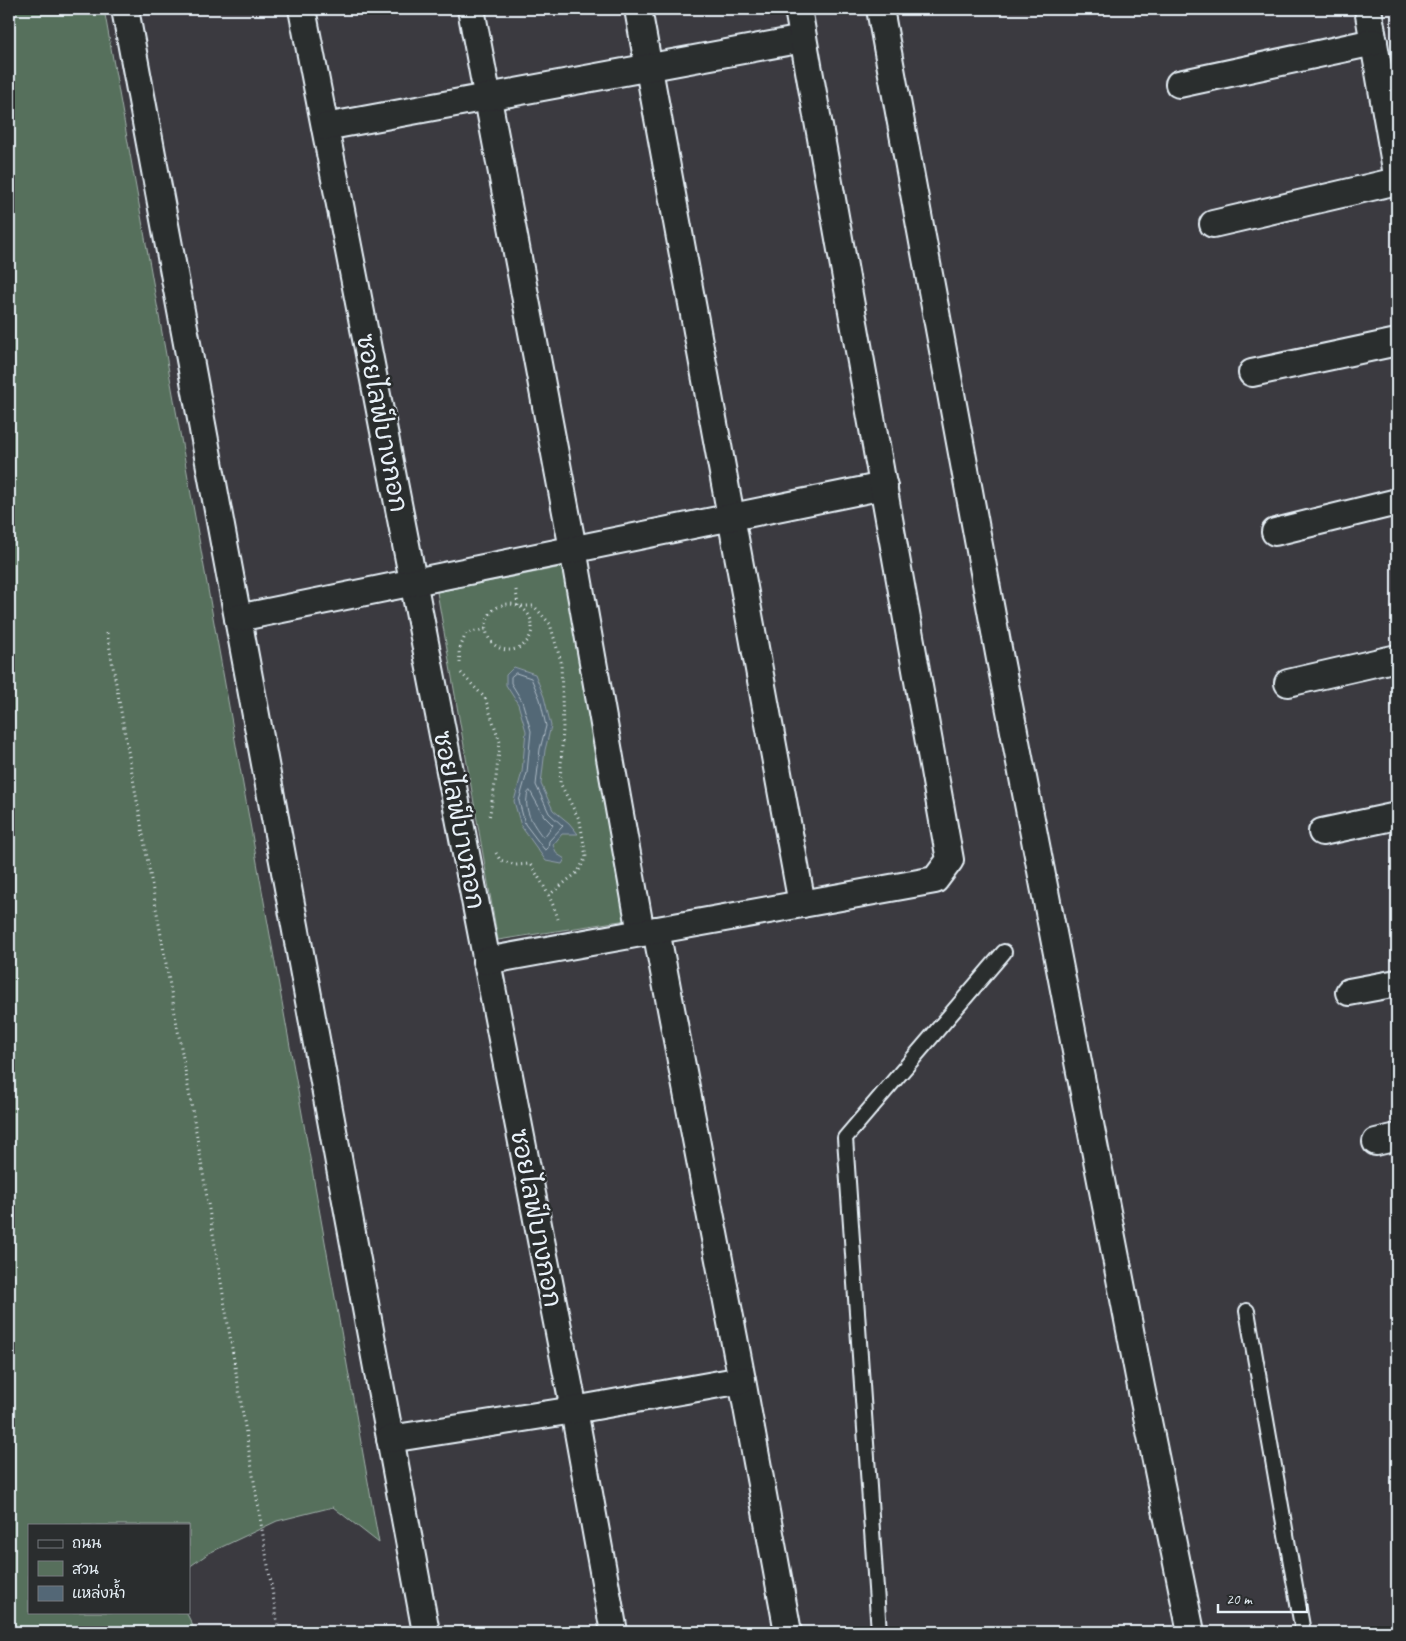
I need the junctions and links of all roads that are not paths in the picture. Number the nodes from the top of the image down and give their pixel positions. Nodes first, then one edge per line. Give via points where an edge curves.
1 (125, 9) edge
2 (302, 9) edge
3 (471, 9) edge
4 (638, 9) edge
5 (798, 9) edge
6 (880, 9) edge
7 (1368, 9) edge
8 (803, 39) junction
9 (1374, 42) junction
10 (649, 68) junction
11 (1179, 84) dead end
12 (488, 97) junction
13 (325, 127) junction
14 (1397, 175) edge
15 (1397, 182) edge
16 (1213, 224) dead end
17 (1397, 342) edge
18 (1252, 373) dead end
19 (884, 486) junction
20 (1397, 502) edge
21 (732, 517) junction
22 (1275, 532) dead end
23 (574, 549) junction
24 (412, 582) junction
25 (238, 618) junction
26 (1397, 658) edge
27 (1288, 683) dead end
28 (1397, 816) edge
29 (1322, 832) dead end
30 (802, 904) junction
31 (648, 932) junction
32 (1004, 952) dead end
33 (486, 961) junction
34 (1397, 983) edge
35 (1349, 992) dead end
36 (1247, 1310) dead end
37 (742, 1380) junction
38 (574, 1410) junction
39 (390, 1439) junction
40 (426, 1632) edge
41 (614, 1632) edge
42 (788, 1632) edge
43 (879, 1632) edge
44 (1191, 1632) edge
45 (1303, 1632) edge

1 - 25 street
2 - 13 street, ซอยไลฟ์บางกอก
3 - 12 street
4 - 10 street
5 - 8 street
6 - 44 street via 998,650
7 - 9 street
8 - 10 street
8 - 19 street
9 - 11 street
9 - 14 street
10 - 12 street
10 - 21 street
12 - 13 street
12 - 23 street
13 - 24 street, ซอยไลฟ์บางกอก
15 - 16 street
17 - 18 street
19 - 21 street
19 - 30 street via 950,860 935,880
20 - 22 street
21 - 23 street
21 - 30 street
23 - 24 street
23 - 31 street
24 - 25 street
24 - 33 street, ซอยไลฟ์บางกอก
25 - 39 street
26 - 27 street
28 - 29 street
30 - 31 street
31 - 33 street
31 - 37 street
32 - 43 lane via 845,1138
33 - 38 street, ซอยไลฟ์บางกอก
34 - 35 street
36 - 45 lane
37 - 38 street
37 - 42 street
38 - 39 street
38 - 41 street, ซอยไลฟ์บางกอก
39 - 40 street

